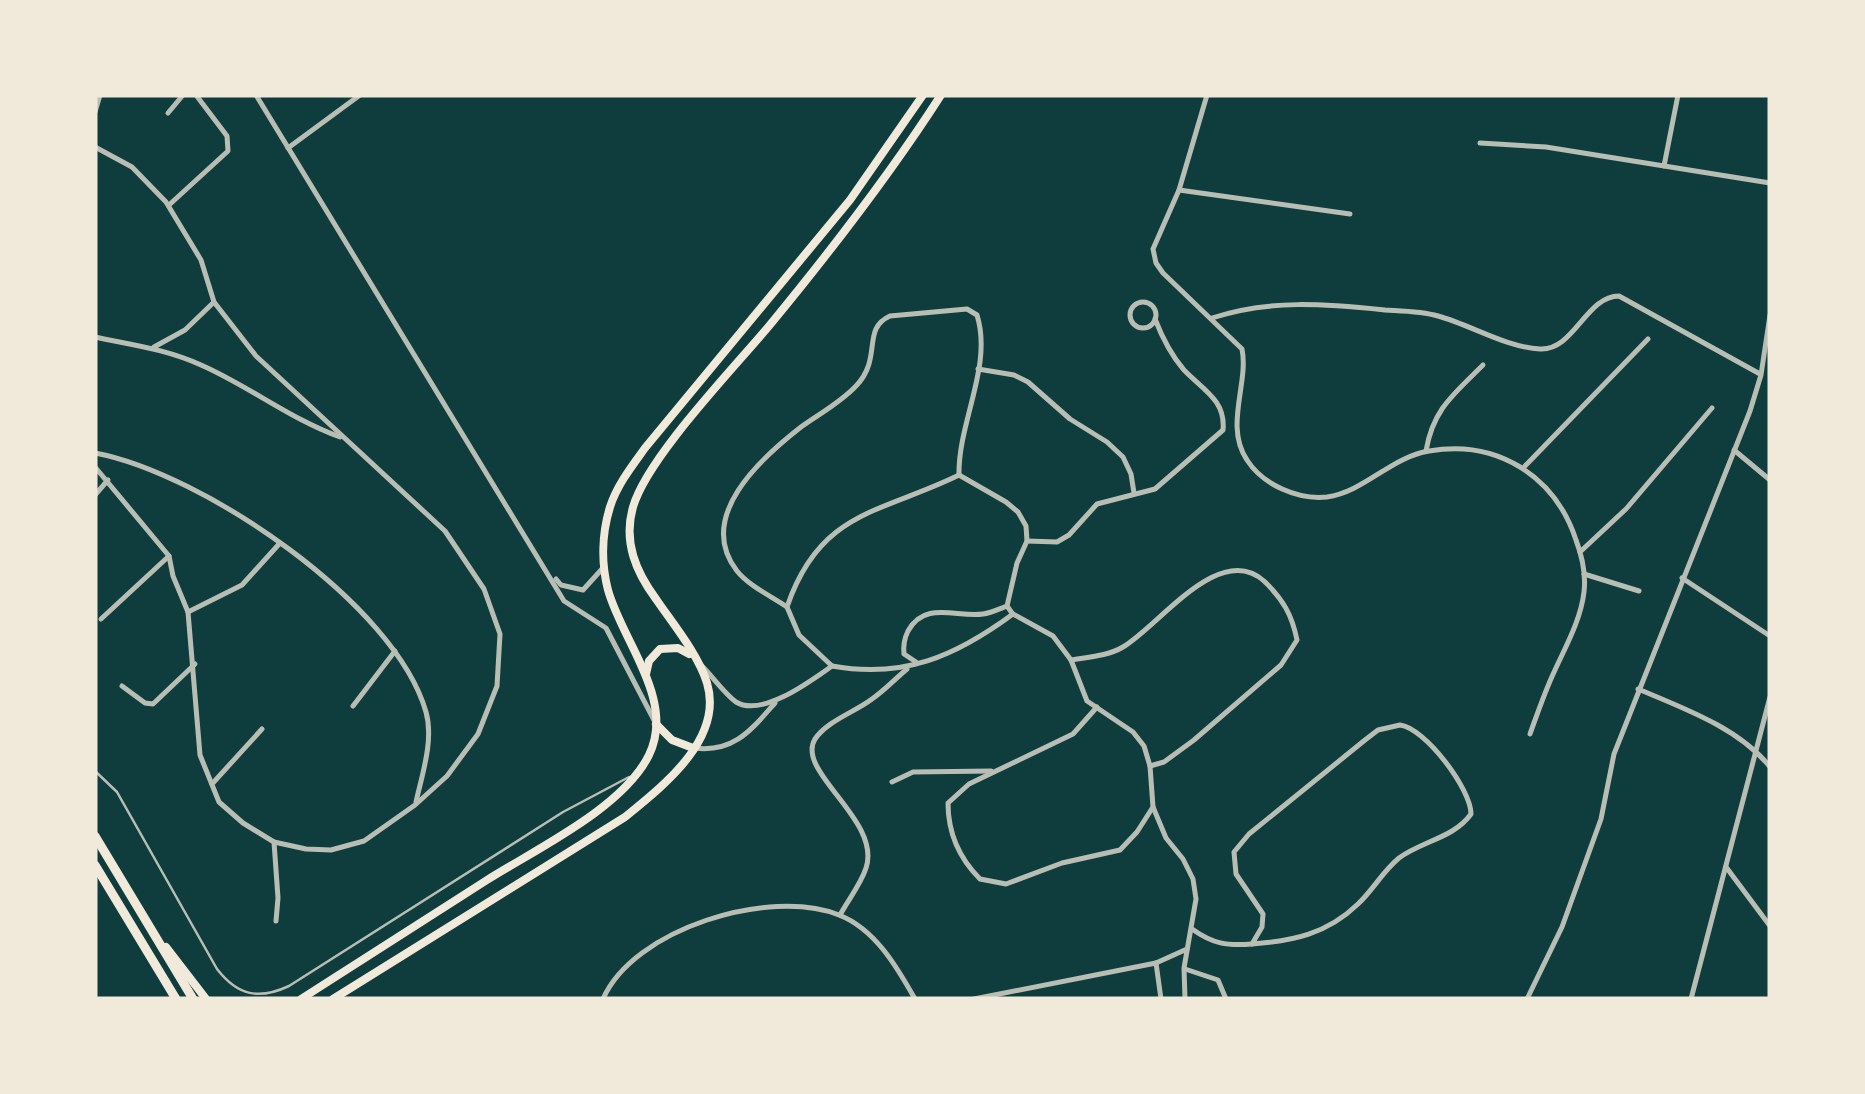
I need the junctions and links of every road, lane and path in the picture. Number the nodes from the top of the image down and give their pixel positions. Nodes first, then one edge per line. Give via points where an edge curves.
1 (100, 95) edge
2 (182, 95) edge
3 (196, 95) edge
4 (256, 95) edge
5 (360, 95) edge
6 (923, 95) edge
7 (941, 95) edge
8 (1207, 95) edge
9 (1678, 95) edge
10 (95, 112) edge
11 (168, 113) dead end
12 (1480, 143) dead end
13 (95, 147) edge
14 (288, 148) junction
15 (1664, 166) junction
16 (1770, 183) edge
17 (1178, 190) junction
18 (168, 206) junction
19 (1350, 214) dead end
20 (214, 302) junction
21 (1212, 318) junction
22 (1156, 319) junction
23 (1769, 319) edge
24 (95, 337) edge
25 (1648, 339) dead end
26 (154, 347) junction
27 (1483, 365) dead end
28 (977, 369) junction
29 (1761, 375) junction
30 (1712, 408) dead end
31 (341, 438) junction
32 (1733, 450) junction
33 (1426, 451) junction
34 (95, 453) edge
35 (95, 467) edge
36 (1524, 467) junction
37 (960, 475) junction
38 (108, 480) junction
39 (1770, 480) edge
40 (1134, 493) junction
41 (95, 496) edge
42 (1027, 541) junction
43 (280, 543) junction
44 (1580, 552) junction
45 (169, 556) junction
46 (603, 566) junction
47 (548, 572) junction
48 (1584, 574) junction
49 (1682, 578) junction
50 (1639, 591) dead end
51 (787, 606) junction
52 (1007, 606) junction
53 (188, 612) junction
54 (1013, 614) junction
55 (100, 619) dead end
56 (1770, 636) edge
57 (395, 652) junction
58 (693, 657) junction
59 (1071, 660) junction
60 (918, 663) junction
61 (194, 664) junction
62 (832, 666) junction
63 (909, 667) junction
64 (645, 677) junction
65 (122, 686) dead end
66 (1638, 689) junction
67 (1770, 697) edge
68 (777, 701) junction
69 (353, 706) dead end
70 (1096, 707) junction
71 (656, 724) junction
72 (262, 728) dead end
73 (1530, 734) dead end
74 (693, 748) junction
75 (1756, 749) junction
76 (1150, 766) junction
77 (1770, 767) edge
78 (95, 771) edge
79 (994, 771) junction
80 (634, 774) junction
81 (892, 782) dead end
82 (212, 784) junction
83 (415, 805) junction
84 (1153, 807) junction
85 (95, 836) edge
86 (274, 842) junction
87 (95, 865) edge
88 (1726, 867) junction
89 (840, 915) junction
90 (276, 921) dead end
91 (149, 924) junction
92 (1770, 926) edge
93 (1192, 929) junction
94 (1252, 944) junction
95 (1187, 949) junction
96 (1186, 959) junction
97 (174, 961) junction
98 (1156, 963) junction
99 (1184, 968) junction
100 (1202, 972) junction
101 (989, 998) edge
102 (176, 999) edge
103 (193, 999) edge
104 (206, 999) edge
105 (301, 999) edge
106 (333, 999) edge
107 (603, 999) edge
108 (915, 999) edge
109 (974, 999) edge
110 (1162, 999) edge
111 (1184, 999) edge
112 (1226, 999) edge
113 (1527, 999) edge
114 (1691, 999) edge

1 - 10 street
2 - 11 street
3 - 18 street via 227,136 228,151
4 - 14 street
5 - 14 street
6 - 46 main road via 850,200 623,479 610,506
7 - 58 main road via 858,215 639,492 629,530 634,561
8 - 17 street
9 - 15 street
12 - 15 street
13 - 18 street via 132,167
14 - 47 street
15 - 16 street
17 - 19 street
17 - 21 street via 1153,249 1156,263
18 - 20 street via 201,260
20 - 26 street
20 - 31 street via 256,356
21 - 29 street via 1252,306 1322,304 1432,314 1546,349 1601,302 1619,296
21 - 33 street via 1242,349 1237,398 1247,460 1279,487 1330,496
22 - 22 street via 1138,326 1131,312 1148,302
22 - 40 street via 1164,340 1220,406 1224,420 1222,430 1172,477
23 - 29 street
24 - 26 street
25 - 36 street
26 - 31 street
27 - 33 street via 1430,426
28 - 37 street
28 - 40 street via 1028,382 1107,442 1124,457
28 - 51 street via 981,332 974,310 890,316 873,330 868,372 776,446 745,481 725,514 729,556 738,572
29 - 32 street
30 - 44 street
31 - 83 street via 445,531 484,589 500,634 497,686 478,734
32 - 39 street
32 - 49 street
33 - 36 street via 1478,450
34 - 43 street via 204,495
35 - 38 street
36 - 44 street via 1557,498
37 - 42 street via 1018,512
37 - 51 street via 848,524 820,550
38 - 41 street
38 - 45 street
40 - 42 street via 1097,504 1057,542
42 - 52 street
43 - 53 street via 242,585
43 - 57 street via 333,583
44 - 48 street
45 - 53 street
45 - 55 street
46 - 47 street via 583,590 561,585
46 - 64 main road
47 - 71 street via 564,601 606,628
48 - 50 street
48 - 73 street via 1579,613
49 - 56 street
49 - 66 street
51 - 62 street via 799,635
52 - 54 street
52 - 60 street via 981,615 924,614 903,647
53 - 61 street
54 - 59 street via 1054,636
54 - 60 street via 974,643
57 - 69 street
57 - 83 street via 427,714 427,755
58 - 64 main road via 678,648 660,649
58 - 68 street via 740,704
58 - 74 main road via 707,682 710,708
59 - 70 street via 1079,687
59 - 76 street via 1124,647 1228,570 1256,574 1276,592 1291,613 1297,640 1281,665 1194,740
60 - 63 street
61 - 65 street via 153,704
61 - 82 street via 200,755
62 - 63 street
62 - 68 street
63 - 89 street via 816,738 811,751 814,766 867,843 867,866
64 - 71 main road
66 - 75 street
66 - 113 street via 1614,754 1601,819
67 - 75 street
68 - 74 street via 745,738
70 - 76 street via 1134,732
70 - 79 street via 1073,734
71 - 74 main road
71 - 80 main road via 651,750
72 - 82 street
74 - 106 main road via 668,782 625,817
75 - 77 street
75 - 88 street
76 - 84 street
78 - 80 lane via 118,792 227,982 254,996 290,986
79 - 81 street via 930,770
79 - 84 street via 948,803 959,853 980,879 992,883 1120,850
80 - 105 main road via 602,806
82 - 86 street via 219,802
83 - 86 street via 364,841 331,850
84 - 93 street via 1193,879
85 - 91 highway
86 - 90 street
87 - 102 highway
88 - 92 street
88 - 114 street
89 - 107 street via 746,907 706,919 638,956
89 - 108 street via 872,937
91 - 97 main road
91 - 97 highway
93 - 94 street via 1225,946
93 - 95 street
94 - 94 street via 1297,940 1326,926 1358,905 1402,856 1466,820 1472,808 1463,788 1420,734 1400,725 1378,730 1239,844 1233,867 1263,914
95 - 96 street
95 - 98 street
96 - 99 street
96 - 100 street
97 - 103 highway
97 - 104 main road
98 - 101 street
98 - 110 street
99 - 100 street
99 - 111 street
100 - 112 street via 1218,980
101 - 109 street

